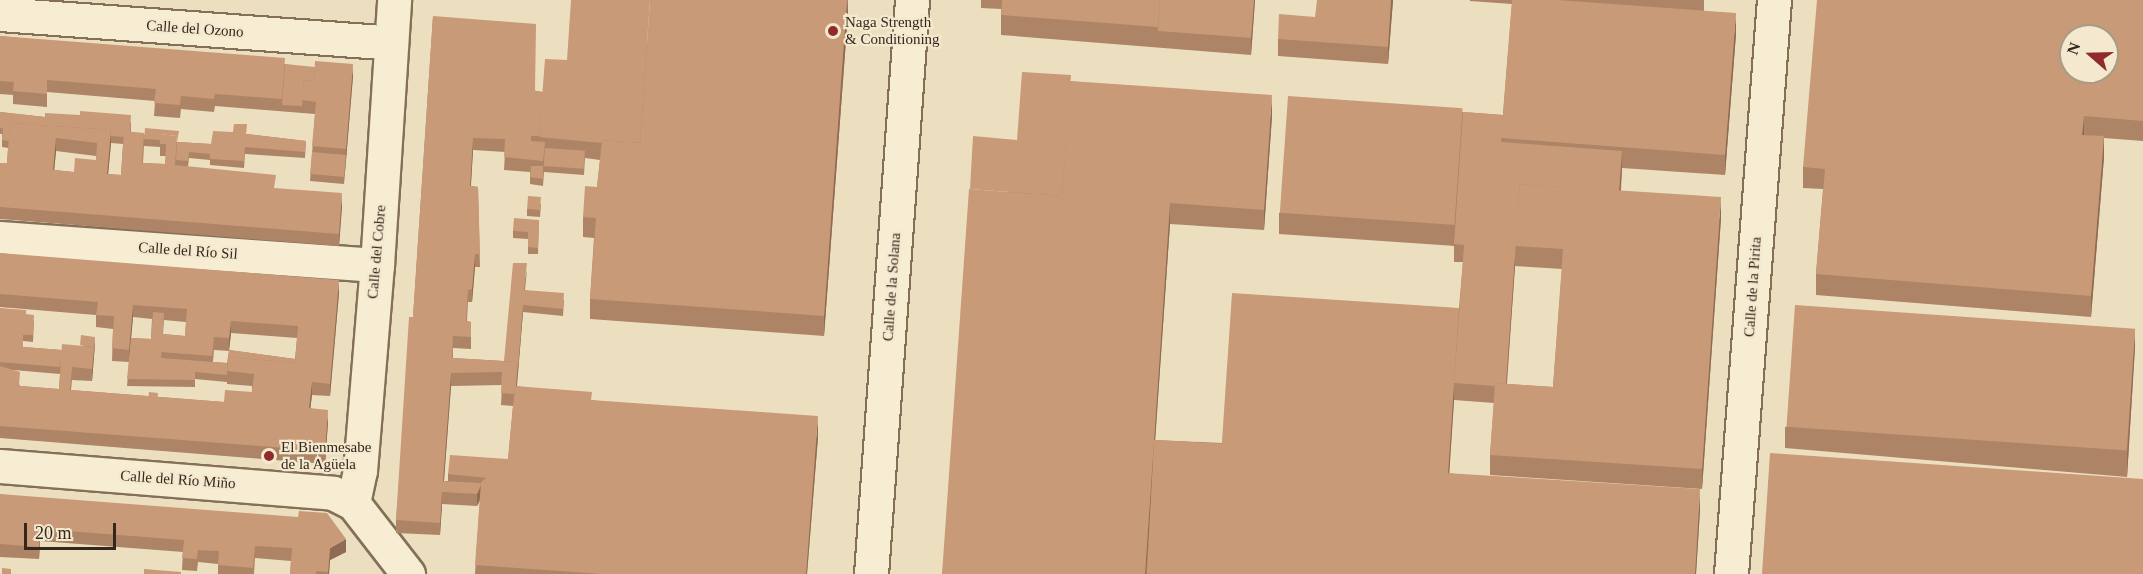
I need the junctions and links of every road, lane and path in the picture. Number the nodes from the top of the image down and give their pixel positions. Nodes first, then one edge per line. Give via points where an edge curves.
1 (394, 0) edge
2 (912, 0) edge
3 (1774, 0) edge
4 (0, 14) edge
5 (391, 43) junction
6 (0, 238) edge
7 (377, 265) junction
8 (0, 466) edge
9 (353, 503) junction
10 (408, 574) edge
11 (871, 574) edge
12 (1731, 574) edge

1 - 5 street, Calle del Cobre
2 - 11 street, Calle de la Solana
3 - 12 street, Calle de la Pirita
4 - 5 street, Calle del Ozono
5 - 7 street, Calle del Cobre
6 - 7 street, Calle del Río Sil
7 - 9 street, Calle del Cobre via 360,471
8 - 9 street, Calle del Río Miño via 309,490 333,493
9 - 10 street

